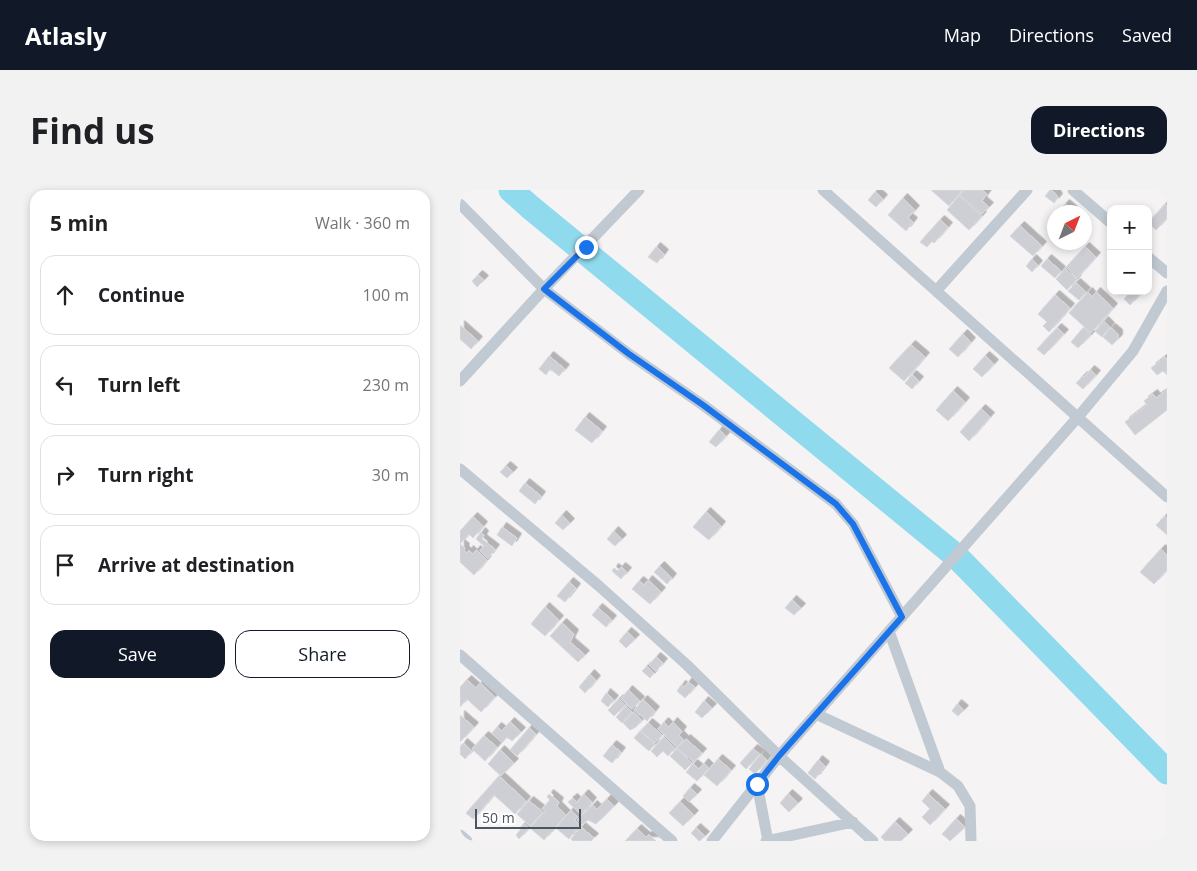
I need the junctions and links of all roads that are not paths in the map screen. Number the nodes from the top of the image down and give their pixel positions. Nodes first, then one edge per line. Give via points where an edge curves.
1 (639, 190) edge
2 (823, 190) edge
3 (1027, 190) edge
4 (1073, 190) edge
5 (460, 204) edge
6 (1107, 220) edge
7 (1152, 260) edge
8 (1167, 273) edge
9 (544, 289) junction
10 (936, 291) junction
11 (1167, 292) edge
12 (460, 380) edge
13 (1078, 417) junction
14 (460, 468) edge
15 (1167, 497) edge
16 (902, 617) junction
17 (889, 631) junction
18 (460, 655) edge
19 (816, 714) junction
20 (779, 756) junction
21 (940, 772) junction
22 (757, 784) junction
23 (853, 822) junction
24 (460, 835) edge
25 (467, 841) edge
26 (672, 841) edge
27 (712, 841) edge
28 (767, 841) edge
29 (873, 841) edge
30 (971, 841) edge

1 - 9 street
2 - 10 street
3 - 10 street
4 - 6 street
5 - 9 street
7 - 8 street
9 - 12 street
9 - 16 street via 836,504 853,524
10 - 13 street
11 - 13 street via 1133,351
13 - 15 street
13 - 16 street
14 - 20 street via 687,664
16 - 17 street
17 - 19 street
17 - 21 street
18 - 26 street
19 - 20 street
19 - 21 street
20 - 22 street
20 - 23 street
21 - 30 street via 958,786 970,806
22 - 27 street
22 - 28 street
23 - 28 street
23 - 29 street
24 - 25 street

